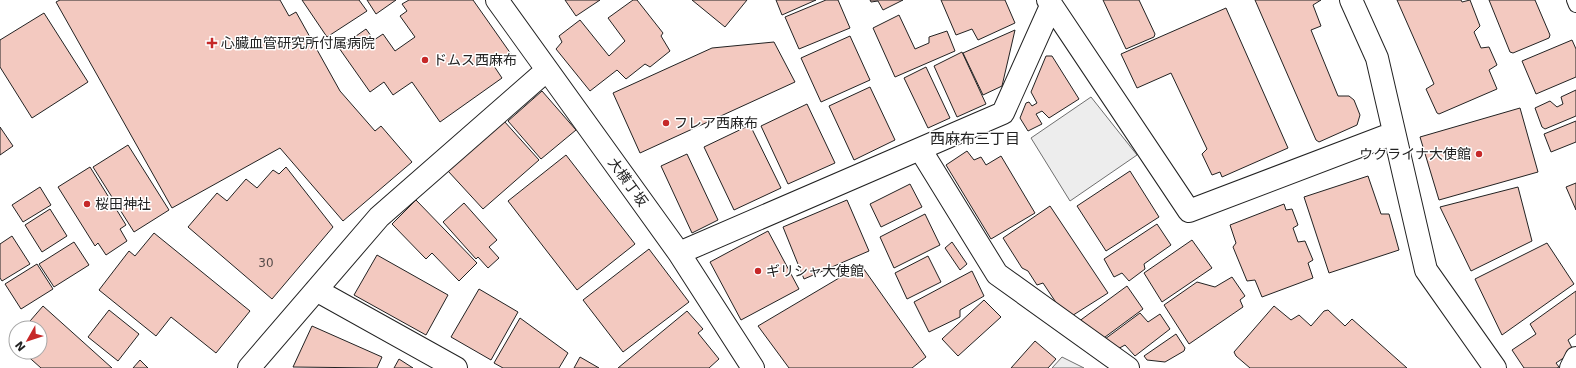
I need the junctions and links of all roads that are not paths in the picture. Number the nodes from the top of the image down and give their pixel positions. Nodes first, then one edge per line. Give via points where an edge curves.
1 (497, 0) edge
2 (1351, 0) edge
3 (1574, 0) edge
4 (1050, 3) edge
5 (1576, 5) edge
6 (547, 70) junction
7 (1394, 133) junction
8 (920, 149) junction
9 (679, 253) junction
10 (316, 290) junction
11 (1576, 358) edge
12 (249, 368) edge
13 (456, 368) edge
14 (753, 368) edge
15 (1128, 368) edge
16 (1495, 368) edge
17 (1571, 368) edge

1 - 6 street, 大横丁坂
2 - 7 street via 1377,58
3 - 5 lane
4 - 7 street via 1189,211
4 - 8 street via 1003,113
6 - 9 street, 大横丁坂
6 - 10 street via 379,217
7 - 16 street via 1426,270
8 - 9 street
8 - 15 street via 997,274
9 - 14 street, 大横丁坂
10 - 12 street
10 - 13 street
11 - 17 street

